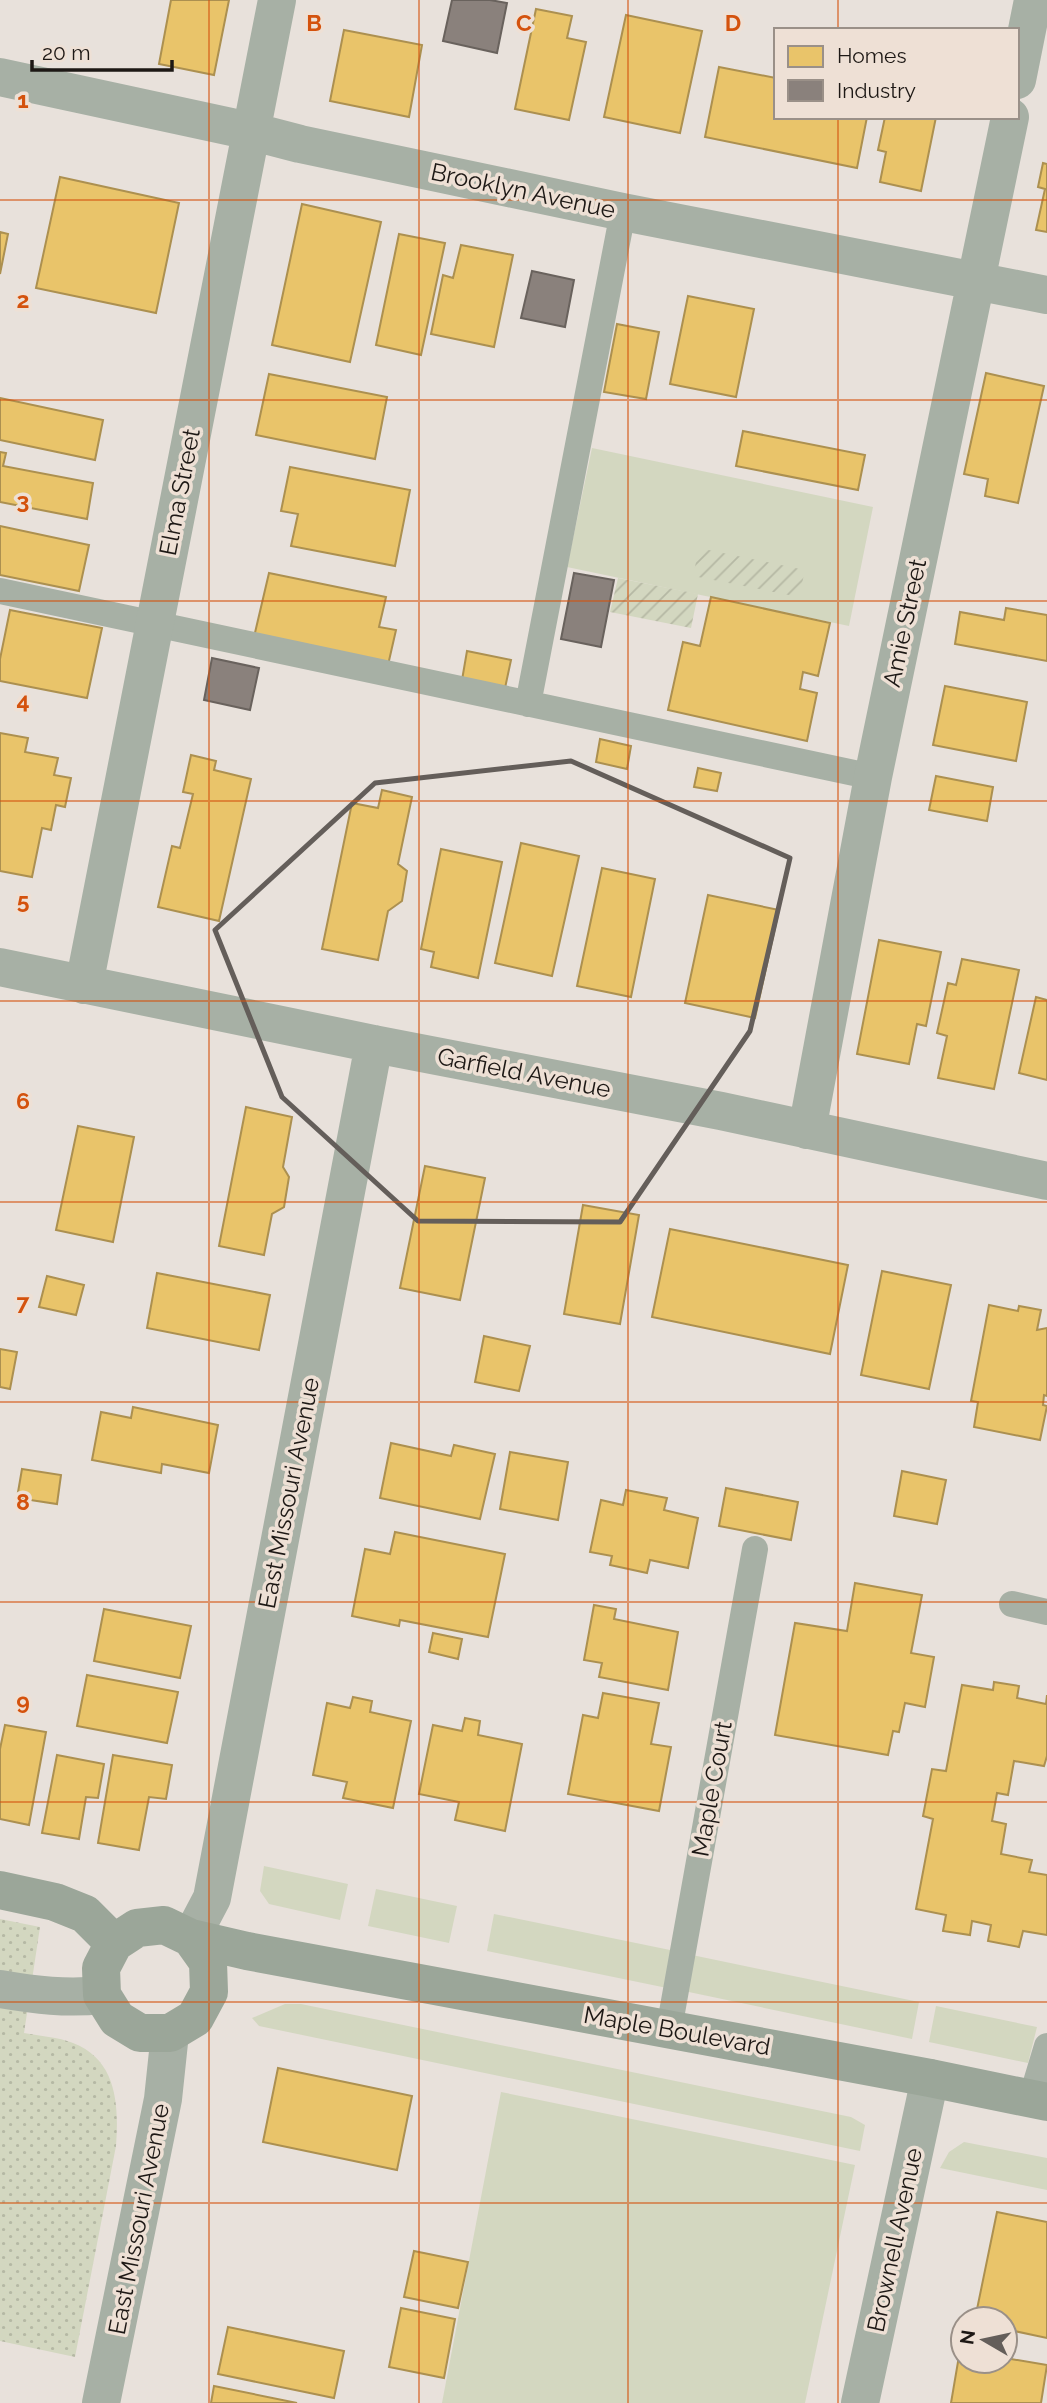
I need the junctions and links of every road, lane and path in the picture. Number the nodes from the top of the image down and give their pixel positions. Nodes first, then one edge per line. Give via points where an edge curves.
1 (277, 0) edge
2 (1033, 0) edge
3 (1019, 70) edge
4 (0, 77) edge
5 (1010, 119) edge
6 (250, 131) junction
7 (623, 212) junction
8 (977, 281) junction
9 (1047, 295) edge
10 (0, 591) edge
11 (155, 623) junction
12 (528, 704) junction
13 (873, 777) junction
14 (0, 967) edge
15 (84, 985) junction
16 (374, 1044) junction
17 (807, 1130) junction
18 (1047, 1181) edge
19 (755, 1549) dead end
20 (1012, 1604) dead end
21 (1047, 1612) edge
22 (0, 1890) edge
23 (191, 1938) junction
24 (114, 1943) junction
25 (306, 1962) junction
26 (0, 1989) edge
27 (209, 1992) junction
28 (102, 1995) junction
29 (669, 2029) junction
30 (170, 2034) junction
31 (1047, 2046) edge
32 (930, 2078) junction
33 (1039, 2100) edge
34 (101, 2403) edge
35 (860, 2403) edge

1 - 6 street, Elma Street
2 - 3 street
4 - 6 street, Brooklyn Avenue
5 - 8 street, Amie Street
6 - 7 street, Brooklyn Avenue
6 - 11 street, Elma Street
7 - 8 street, Brooklyn Avenue
7 - 12 lane
8 - 9 street, Brooklyn Avenue
8 - 13 street, Amie Street
10 - 11 lane
11 - 12 lane
11 - 15 street, Elma Street
12 - 13 lane
13 - 17 street, Amie Street
14 - 15 street, Garfield Avenue
15 - 16 street, Garfield Avenue
16 - 17 street, Garfield Avenue
16 - 23 street, East Missouri Avenue via 212,1898
17 - 18 street, Garfield Avenue
19 - 29 lane, Maple Court
20 - 21 lane
22 - 24 street via 85,1914
23 - 24 street, Maple Boulevard via 164,1925 137,1928
23 - 25 street, Maple Boulevard
23 - 27 street via 208,1962
24 - 28 street via 101,1968
25 - 27 street, Maple Boulevard
25 - 29 street, Maple Boulevard
26 - 28 street via 47,1997
27 - 30 street via 195,2018
28 - 30 street via 117,2019 140,2033
29 - 32 street, Maple Boulevard
30 - 34 street, East Missouri Avenue via 163,2099
31 - 33 lane
32 - 33 street, Maple Boulevard
32 - 35 street, Brownell Avenue

